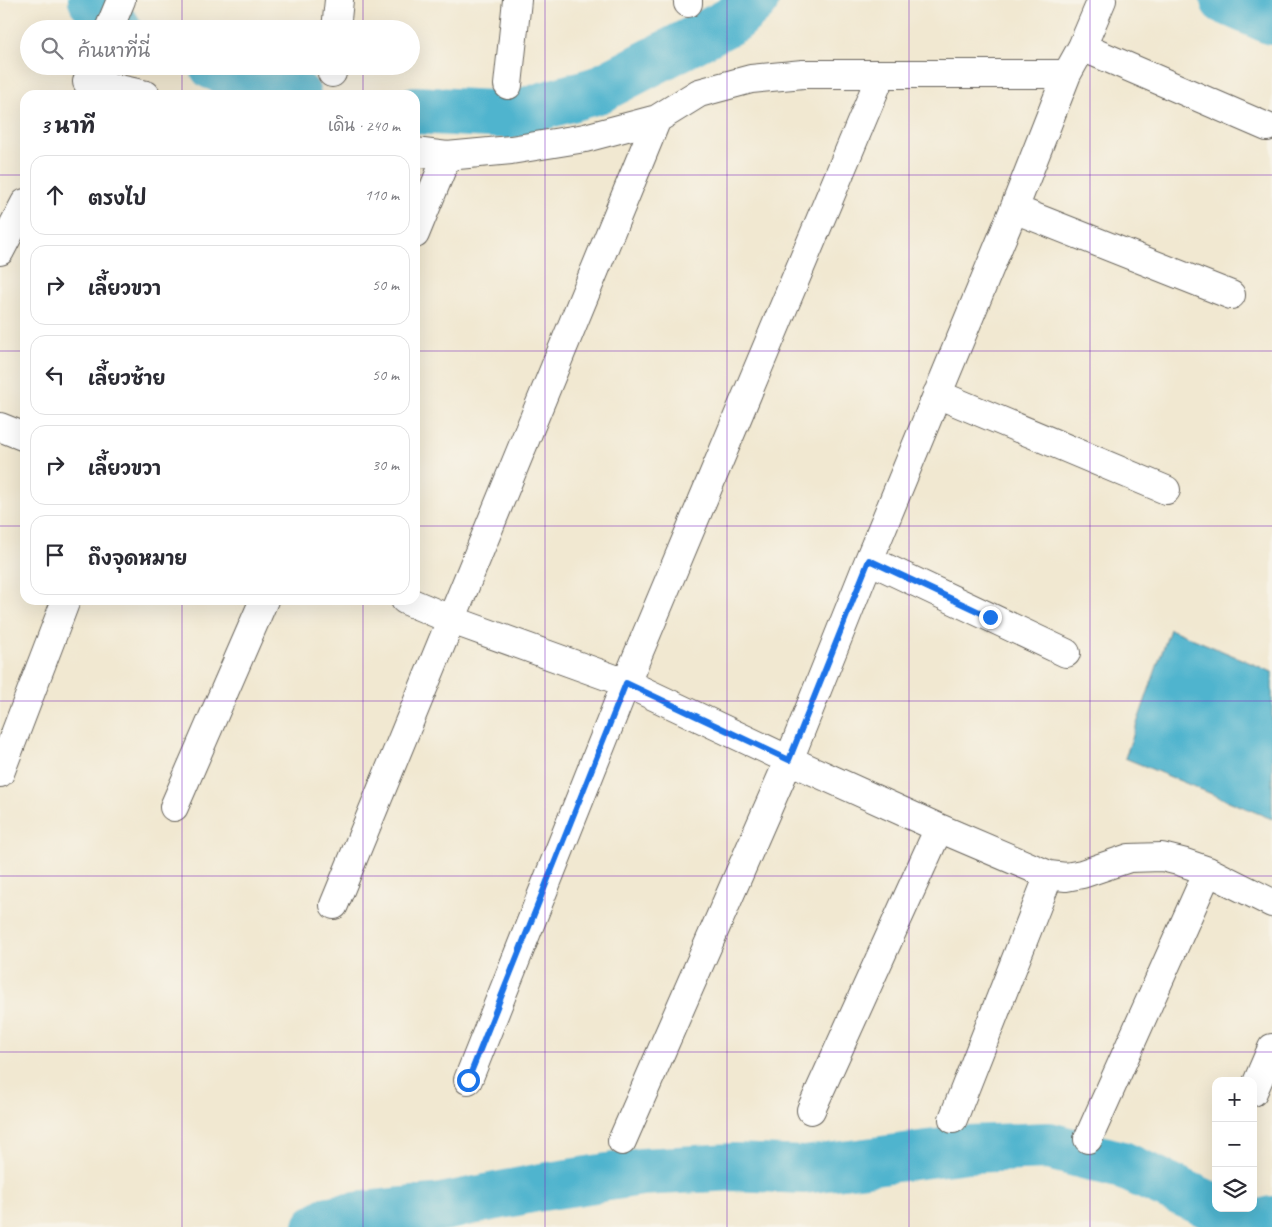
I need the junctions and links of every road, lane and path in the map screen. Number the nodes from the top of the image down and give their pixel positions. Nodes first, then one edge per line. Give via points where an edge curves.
1 (121, 0) edge
2 (339, 0) edge
3 (517, 0) edge
4 (1102, 0) edge
5 (113, 20) edge
6 (337, 20) edge
7 (1082, 46) junction
8 (1066, 74) junction
9 (881, 75) junction
10 (87, 81) edge
11 (508, 85) dead end
12 (125, 90) edge
13 (657, 120) junction
14 (1267, 127) dead end
15 (420, 153) edge
16 (447, 156) junction
17 (1014, 209) junction
18 (20, 212) edge
19 (420, 222) edge
20 (0, 251) edge
21 (1231, 295) dead end
22 (937, 394) junction
23 (0, 427) edge
24 (20, 436) edge
25 (1166, 490) dead end
26 (869, 560) junction
27 (64, 605) edge
28 (262, 605) edge
29 (417, 605) edge
30 (452, 620) junction
31 (1066, 653) dead end
32 (626, 683) junction
33 (789, 760) junction
34 (0, 773) edge
35 (174, 807) dead end
36 (938, 828) junction
37 (1208, 871) junction
38 (1049, 875) junction
39 (1272, 903) edge
40 (334, 905) dead end
41 (1272, 1048) edge
42 (468, 1080) dead end
43 (1257, 1083) edge
44 (811, 1110) dead end
45 (953, 1119) dead end
46 (1088, 1139) dead end
47 (622, 1141) dead end

1 - 5 street
2 - 6 street
3 - 11 street
4 - 7 street
7 - 8 street
7 - 14 street
8 - 9 street
8 - 17 street
9 - 13 street via 803,74 751,79 699,93
9 - 32 street
10 - 12 street
13 - 16 street via 585,138
13 - 30 street
15 - 16 street
16 - 19 street
17 - 21 street
17 - 22 street
18 - 20 street
22 - 25 street
22 - 26 street
23 - 24 street
26 - 31 street
26 - 33 street
27 - 34 street
28 - 35 street
29 - 30 street
30 - 32 street
30 - 40 street
32 - 33 street
32 - 42 street
33 - 36 street
33 - 47 street
36 - 38 street
36 - 44 street
37 - 38 street via 1162,857 1129,858 1066,877
37 - 39 street
37 - 46 street
38 - 45 street
41 - 43 street

